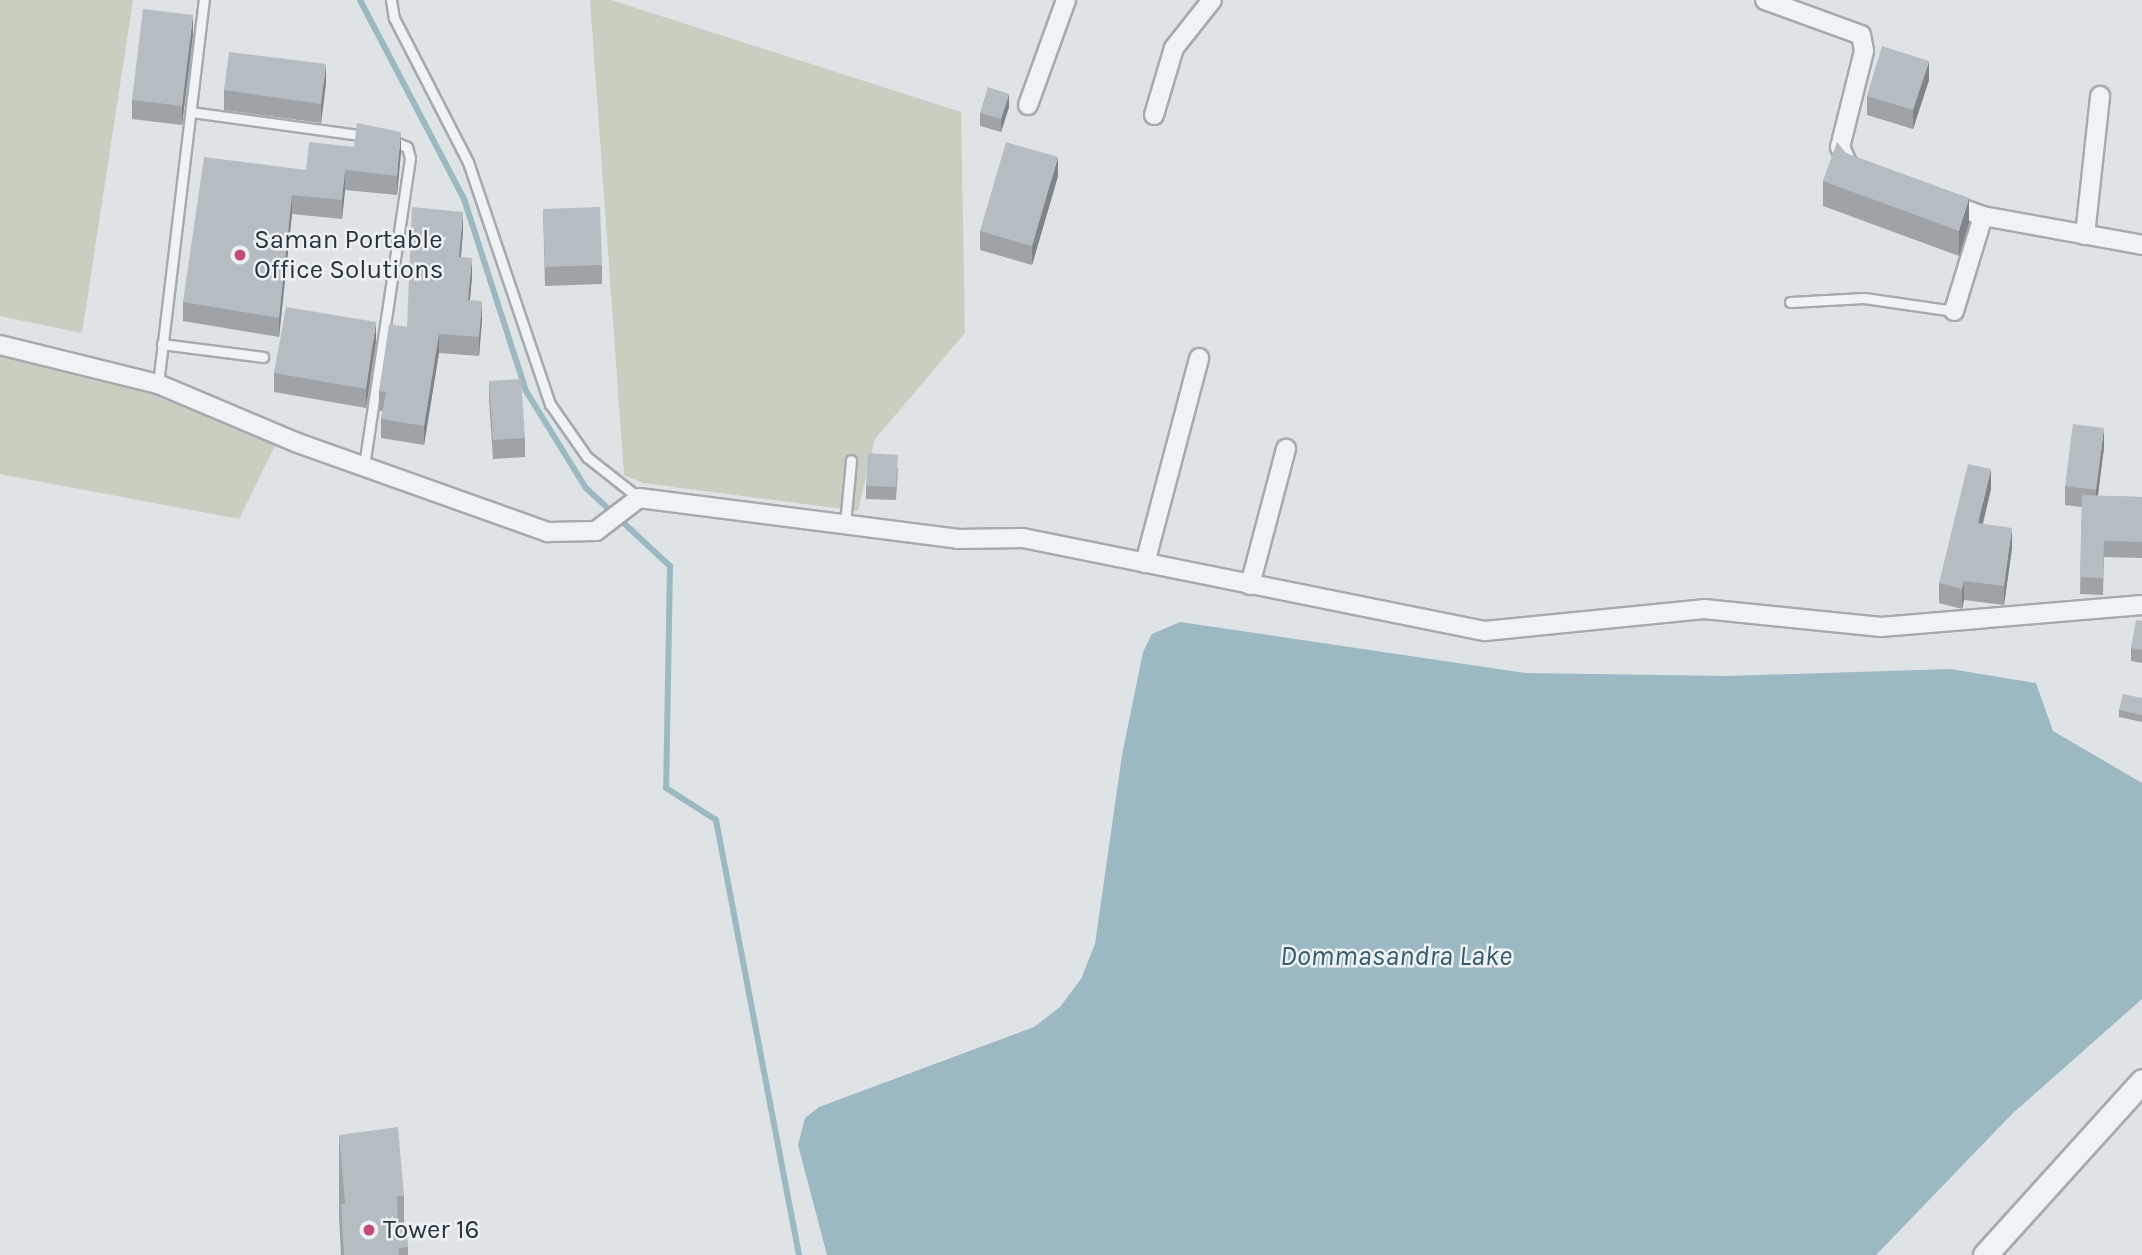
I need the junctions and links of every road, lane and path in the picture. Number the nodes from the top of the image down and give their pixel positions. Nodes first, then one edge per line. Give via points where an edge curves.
1 (204, 0) edge
2 (391, 0) edge
3 (1066, 0) edge
4 (1212, 0) edge
5 (1765, 0) edge
6 (2100, 96) dead end
7 (1028, 104) dead end
8 (191, 111) junction
9 (1154, 115) dead end
10 (1862, 172) edge
11 (1935, 198) edge
12 (1983, 216) junction
13 (2085, 235) junction
14 (2142, 245) edge
15 (1790, 302) dead end
16 (1954, 311) joint
17 (163, 344) junction
18 (0, 345) edge
19 (263, 357) dead end
20 (1199, 358) dead end
21 (158, 384) junction
22 (1286, 449) dead end
23 (851, 460) dead end
24 (364, 466) junction
25 (639, 498) junction
26 (845, 524) junction
27 (1144, 563) junction
28 (1250, 585) junction
29 (2142, 605) edge
30 (2142, 1081) edge
31 (1985, 1255) edge

1 - 8 lane
2 - 25 lane via 394,18 468,163 550,404 587,457
3 - 7 street
4 - 9 street via 1174,48
5 - 10 street via 1861,35 1864,51 1840,147 1850,168
6 - 13 street
8 - 17 lane
8 - 24 lane via 397,141 407,147 411,158
11 - 12 street
12 - 13 street
12 - 16 street
13 - 14 street
15 - 16 lane via 1864,298
17 - 19 lane
17 - 21 lane
18 - 21 street
20 - 27 street
21 - 24 street
22 - 28 street
23 - 26 lane
24 - 25 street via 548,532 596,531
25 - 26 street
26 - 27 street via 958,539 1023,538
27 - 28 street
28 - 29 street via 1485,631 1704,609 1881,627
30 - 31 street

